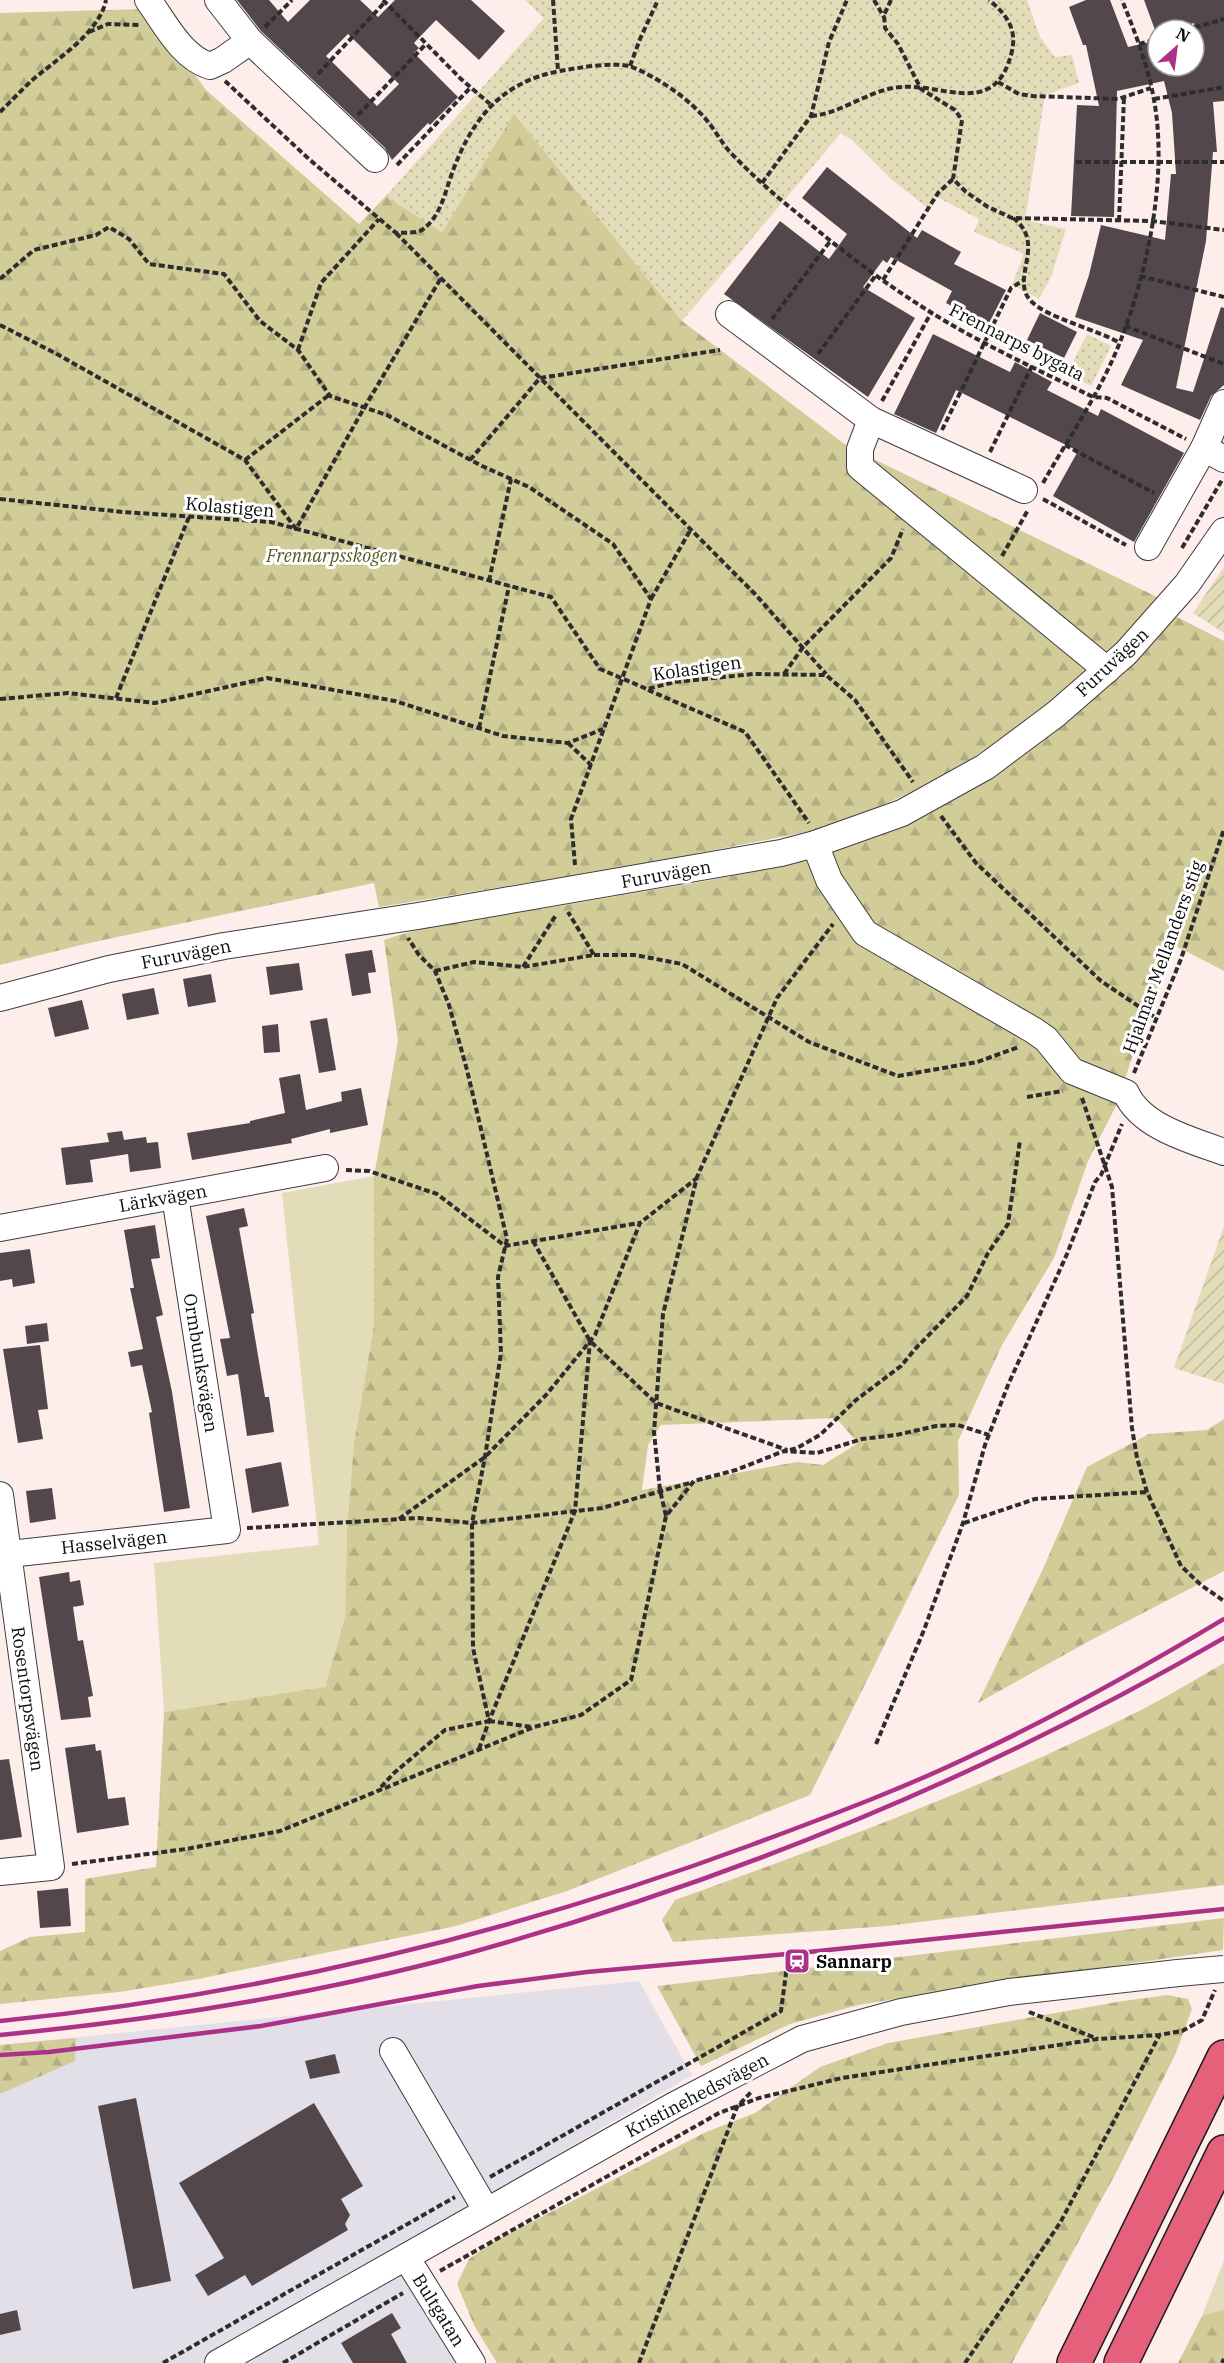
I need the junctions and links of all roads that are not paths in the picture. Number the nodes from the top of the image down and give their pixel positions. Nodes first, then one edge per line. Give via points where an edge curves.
1 (218, 0) edge
2 (155, 10) edge
3 (250, 41) junction
4 (383, 166) road end
5 (729, 314) dead end
6 (1224, 404) edge
7 (871, 420) junction
8 (1214, 453) edge
9 (1024, 490) road end
10 (1224, 531) edge
11 (1142, 548) road end
12 (1107, 670) junction
13 (812, 833) junction
14 (0, 998) edge
15 (1224, 1152) edge
16 (325, 1168) road end
17 (175, 1196) junction
18 (0, 1228) edge
19 (0, 1495) edge
20 (227, 1530) joint
21 (4, 1554) edge
22 (0, 1872) edge
23 (1220, 1979) edge
24 (393, 2051) dead end
25 (1224, 2056) edge
26 (1224, 2152) edge
27 (486, 2210) junction
28 (406, 2257) junction
29 (218, 2363) edge
30 (472, 2363) edge
31 (1074, 2363) edge
32 (1120, 2363) edge

1 - 3 street
2 - 3 street via 197,62 216,63
3 - 4 street
5 - 7 street
6 - 8 street
7 - 9 street
7 - 12 street via 860,449 860,467
8 - 11 street
10 - 12 street, Furuvägen via 1187,584 1126,654
12 - 13 street, Furuvägen via 985,767 917,787 902,813
13 - 14 street, Furuvägen via 781,853 224,946 109,969
13 - 15 street via 830,880 865,933 1046,1039 1075,1080 1128,1099 1163,1127
16 - 17 street, Lärkvägen
17 - 18 street, Lärkvägen
17 - 20 street, Ormbunksvägen
19 - 21 street, Rosentorpsvägen
20 - 21 street, Hasselvägen
21 - 22 street, Rosentorpsvägen via 51,1867
23 - 27 street, Kristinehedsvägen, bridge via 1178,1973 1009,1992 901,2012 802,2039
24 - 27 street
25 - 31 highway
26 - 32 highway
27 - 28 street, Kristinehedsvägen
28 - 29 street, Kristinehedsvägen
28 - 30 street, Bultgatan

